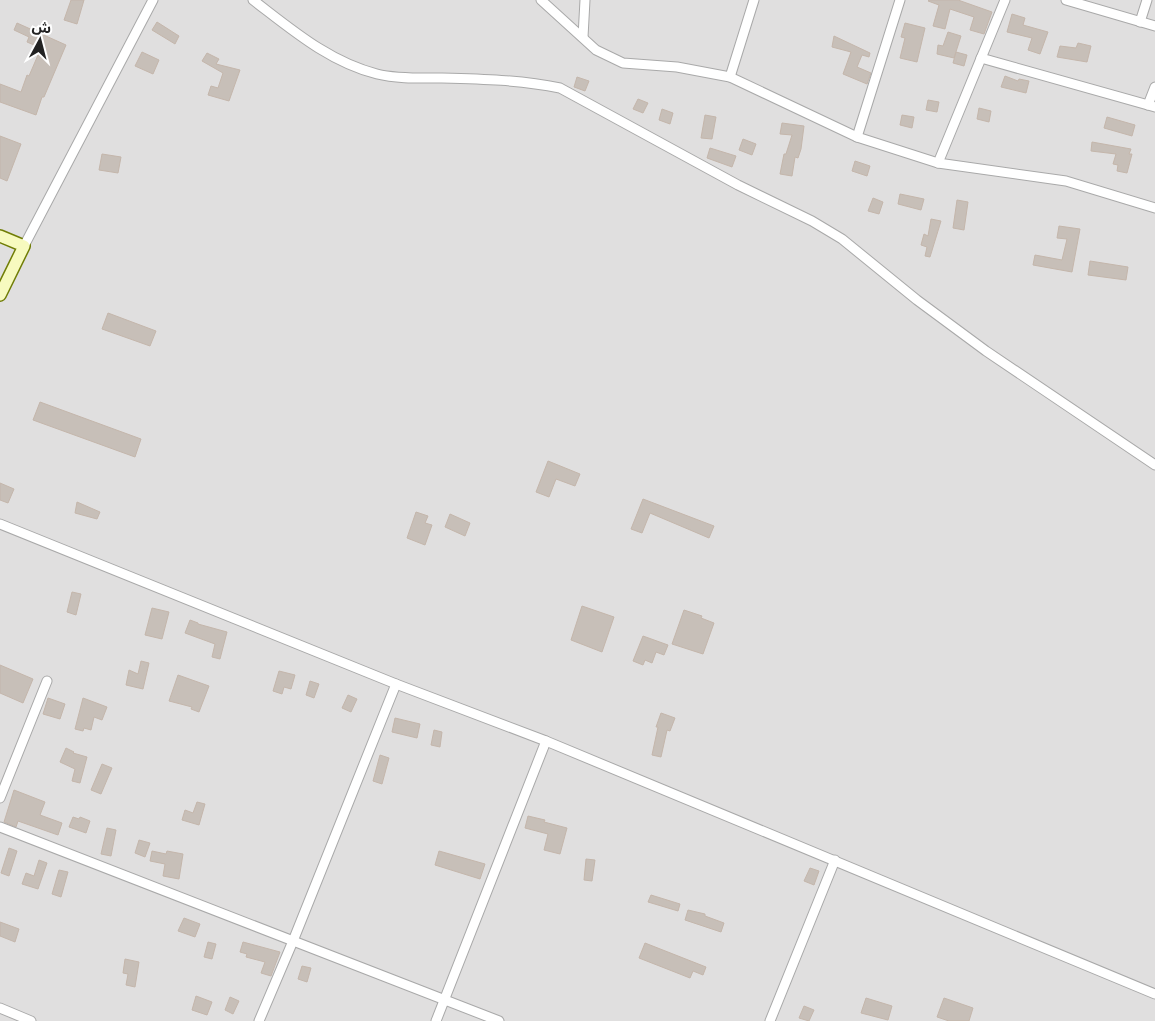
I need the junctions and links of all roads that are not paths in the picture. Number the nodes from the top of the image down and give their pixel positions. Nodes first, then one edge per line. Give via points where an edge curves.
1 (153, 0) edge
2 (253, 0) edge
3 (541, 0) edge
4 (585, 0) edge
5 (754, 0) edge
6 (900, 0) edge
7 (1005, 0) edge
8 (1066, 0) edge
9 (1147, 0) edge
10 (1140, 22) junction
11 (1155, 26) edge
12 (583, 37) junction
13 (981, 58) junction
14 (730, 77) junction
15 (1155, 87) edge
16 (1152, 106) edge
17 (857, 137) junction
18 (938, 163) junction
19 (1155, 208) edge
20 (0, 236) edge
21 (24, 246) junction
22 (0, 295) edge
23 (1155, 465) edge
24 (0, 524) edge
25 (47, 681) dead end
26 (396, 684) junction
27 (546, 741) junction
28 (0, 798) edge
29 (0, 827) edge
30 (835, 860) junction
31 (293, 941) junction
32 (1155, 994) edge
33 (445, 999) junction
34 (0, 1008) edge
35 (32, 1021) edge
36 (259, 1021) edge
37 (436, 1021) edge
38 (499, 1021) edge
39 (770, 1021) edge

1 - 21 street
2 - 23 street via 306,40 344,63 378,74 506,80 560,88 842,239 986,351
3 - 12 street
4 - 12 street
5 - 14 street
6 - 17 street
7 - 13 street
8 - 10 street
9 - 10 street
10 - 11 street
12 - 14 street via 596,50 623,63 677,67
13 - 16 street
13 - 18 street
14 - 17 street
15 - 16 street
17 - 18 street
18 - 19 street via 1066,181
20 - 21 street
21 - 22 street
24 - 26 street
25 - 28 street
26 - 27 street
26 - 31 street
27 - 30 street
27 - 33 street
29 - 31 street
30 - 32 street
30 - 39 street
31 - 33 street
31 - 36 street
33 - 37 street
33 - 38 street
34 - 35 street

